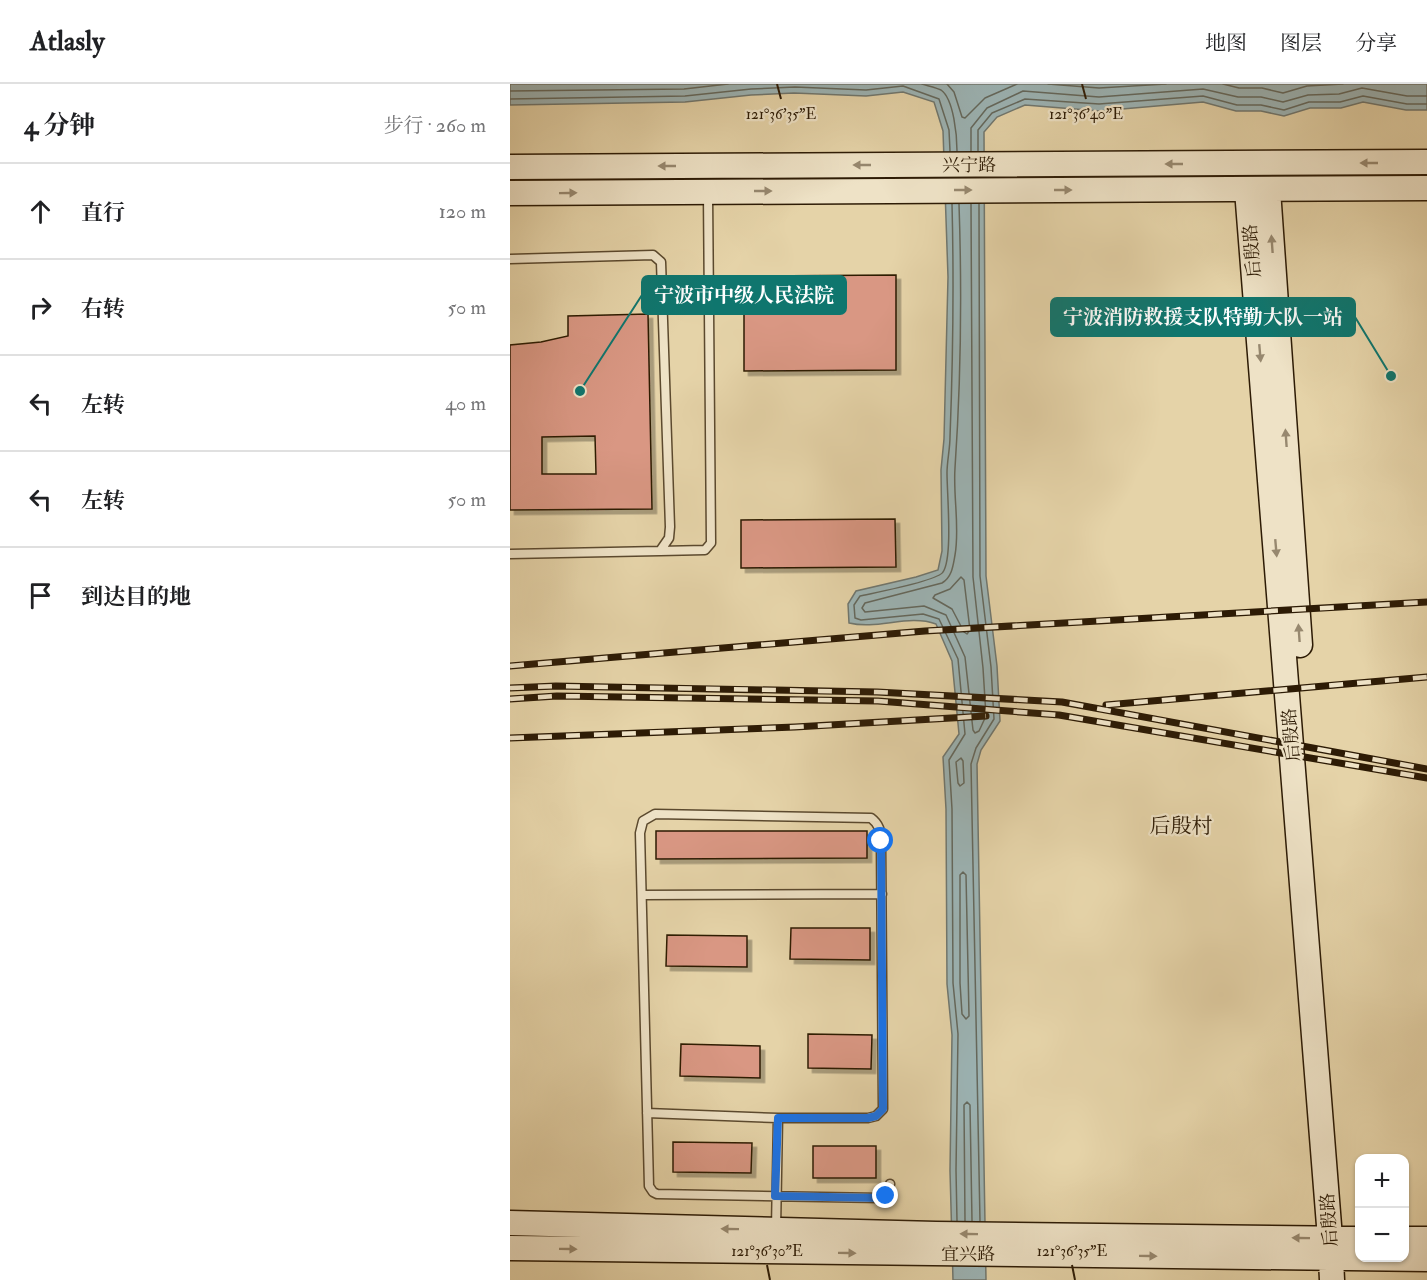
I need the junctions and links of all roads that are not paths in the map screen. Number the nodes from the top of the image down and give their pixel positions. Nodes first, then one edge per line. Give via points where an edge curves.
1 (1427, 162) edge
2 (510, 167) edge
3 (1427, 188) edge
4 (1258, 190) junction
5 (708, 191) junction
6 (510, 194) edge
7 (510, 259) edge
8 (660, 550) junction
9 (510, 554) edge
10 (882, 894) junction
11 (642, 896) junction
12 (647, 1113) junction
13 (778, 1118) junction
14 (890, 1184) dead end
15 (775, 1196) junction
16 (510, 1223) edge
17 (776, 1230) junction
18 (1409, 1239) edge
19 (1427, 1239) edge
20 (936, 1244) junction
21 (510, 1248) edge
22 (1427, 1259) edge
23 (1340, 1261) edge

1 -> 2 main road, 兴宁路
3 - 4 main road
5 -> 4 main road
4 - 23 main road, 后殷路
6 -> 5 main road
5 - 8 lane via 711,543 705,550
7 - 8 lane via 653,255 661,262 670,527 669,538
8 - 9 lane
10 - 11 lane
10 - 11 lane via 881,831 871,818 655,814 643,821 640,833
10 - 13 lane via 883,1109 868,1118
11 - 12 lane
12 - 13 lane
12 - 15 lane via 653,1192
13 - 15 lane
14 - 15 lane via 886,1196 880,1198
15 - 17 lane
17 -> 16 main road, 宜兴路
17 - 20 main road, 宜兴路
18 - 19 main road
21 -> 20 main road, 宜兴路
20 - 23 main road, 宜兴路
22 - 23 main road, 宜兴路

